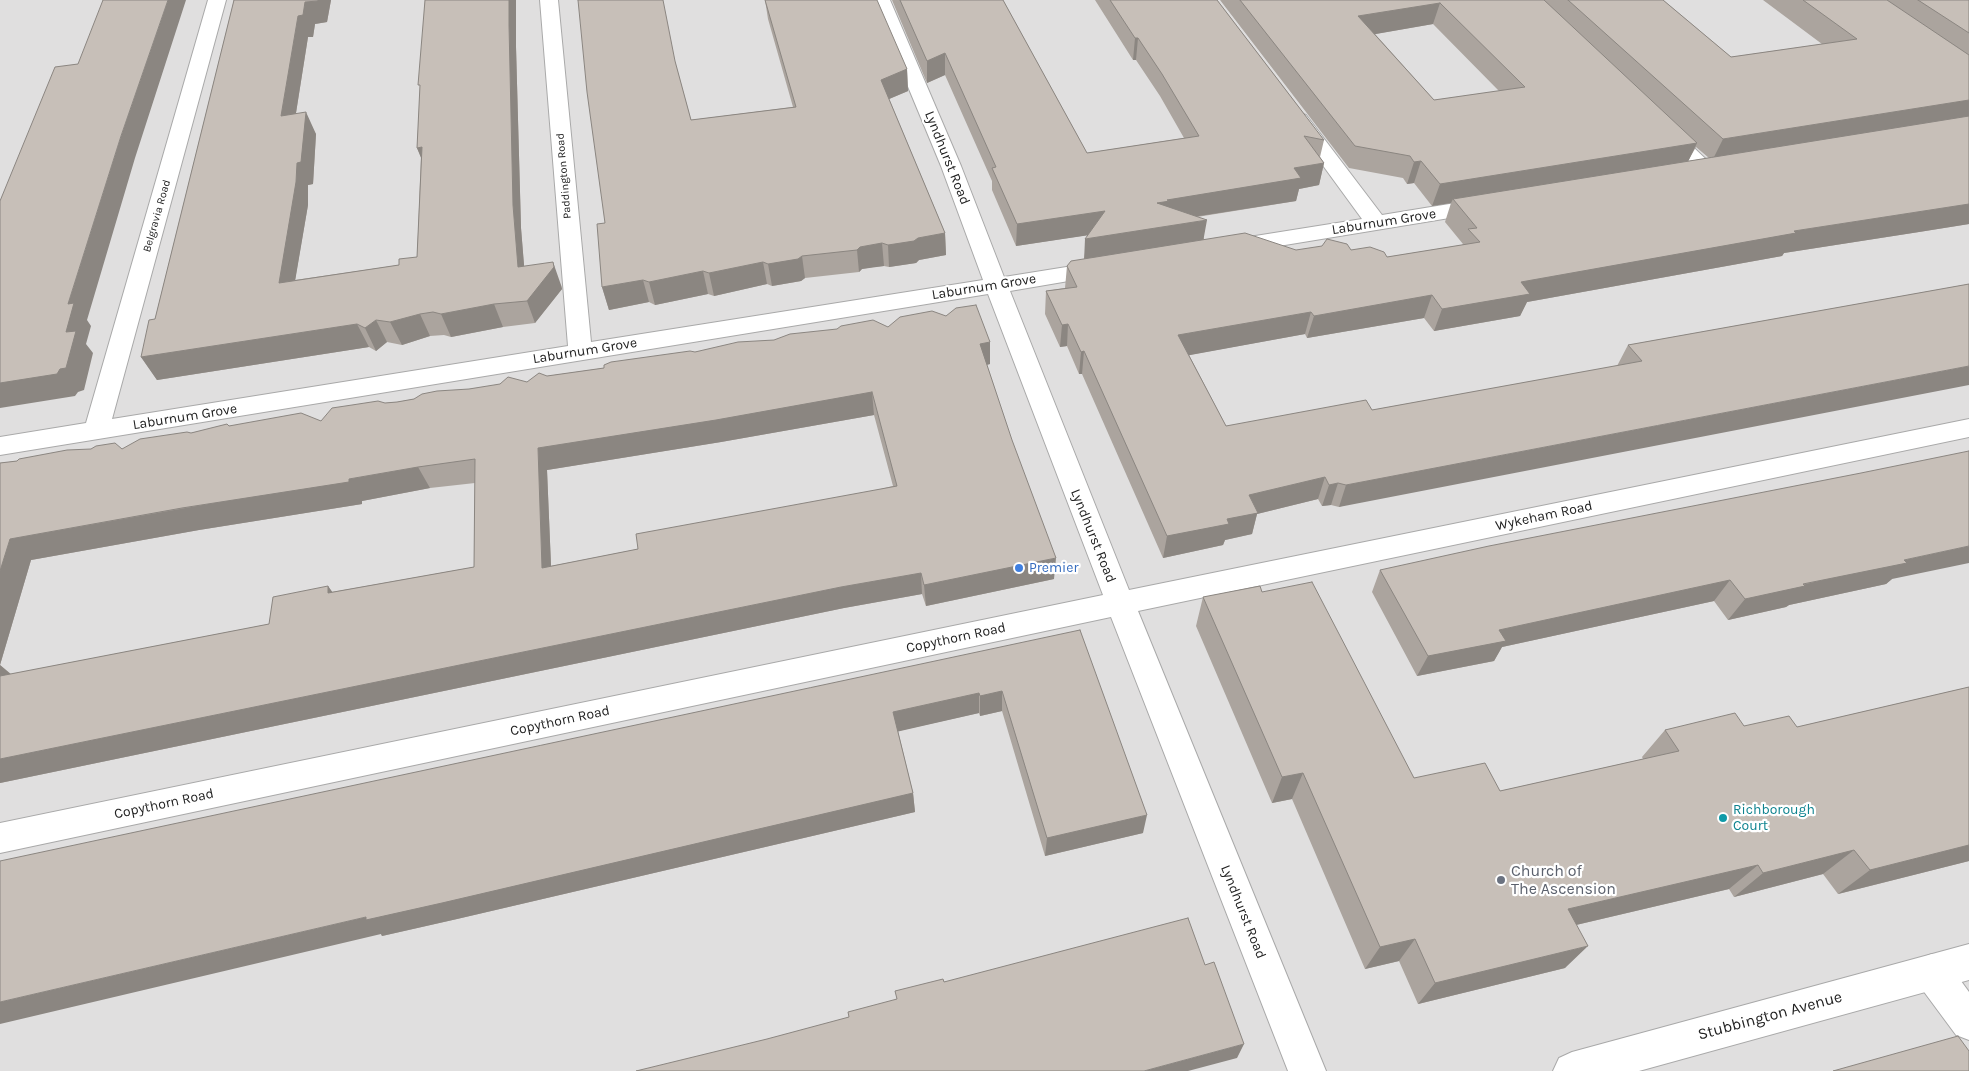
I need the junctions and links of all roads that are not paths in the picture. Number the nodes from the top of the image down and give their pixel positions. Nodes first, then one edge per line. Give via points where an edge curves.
1 (217, 0) edge
2 (548, 0) edge
3 (881, 0) edge
4 (1288, 105) edge
5 (1651, 117) edge
6 (1677, 174) edge
7 (1503, 202) edge
8 (1376, 223) junction
9 (1207, 251) edge
10 (1121, 265) edge
11 (997, 285) junction
12 (580, 351) junction
13 (1969, 428) edge
14 (96, 432) junction
15 (0, 446) edge
16 (1120, 603) junction
17 (0, 838) edge
18 (1969, 962) edge
19 (1932, 972) junction
20 (1969, 1022) edge
21 (1307, 1071) edge
22 (1572, 1071) edge

1 - 14 street, Belgravia Road
2 - 12 street, Paddington Road
3 - 11 street, Lyndhurst Road
4 - 8 street
5 - 6 street via 1716,168
7 - 8 street, Laburnum Grove
8 - 9 street, Laburnum Grove
10 - 11 street, Laburnum Grove
11 - 12 street, Laburnum Grove
11 - 16 street, Lyndhurst Road
12 - 14 street, Laburnum Grove
13 - 16 street, Wykeham Road
14 - 15 street, Laburnum Grove
16 - 17 street, Copythorn Road
16 - 21 street, Lyndhurst Road
18 - 19 street, Stubbington Avenue
19 - 20 street
19 - 22 street, Stubbington Avenue

